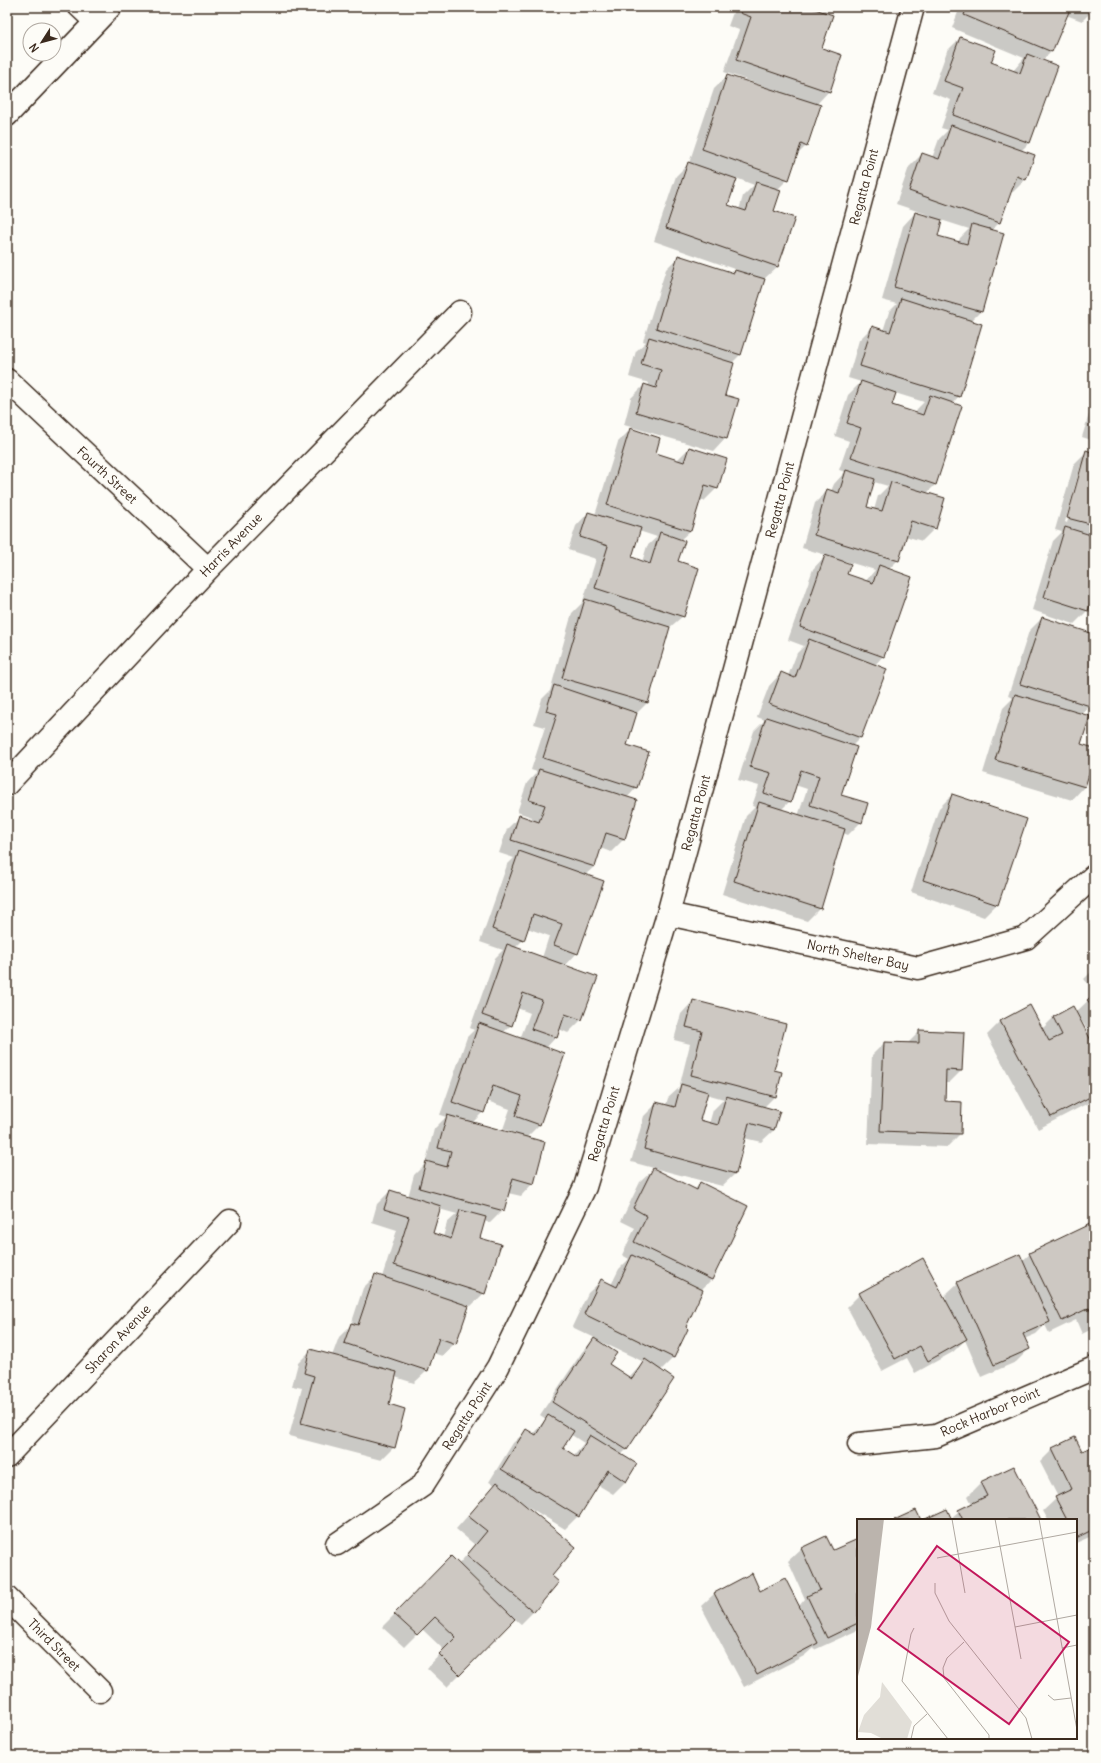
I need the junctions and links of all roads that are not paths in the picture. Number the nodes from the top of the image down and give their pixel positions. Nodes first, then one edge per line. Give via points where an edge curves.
1 (75, 7) edge
2 (110, 7) edge
3 (912, 7) edge
4 (93, 24) junction
5 (7, 115) edge
6 (460, 312) dead end
7 (7, 380) edge
8 (208, 569) junction
9 (7, 784) edge
10 (1094, 876) edge
11 (668, 914) junction
12 (230, 1221) dead end
13 (1094, 1368) edge
14 (859, 1444) dead end
15 (7, 1456) edge
16 (337, 1544) dead end
17 (7, 1598) edge
18 (100, 1691) dead end

1 - 4 lane
2 - 4 street
3 - 11 street, Regatta Point
4 - 5 street
6 - 8 street, Harris Avenue
7 - 8 street, Fourth Street
8 - 9 street, Harris Avenue
10 - 11 street, North Shelter Bay via 1026,938 918,968
11 - 16 street, Regatta Point via 585,1187 498,1367 422,1486
12 - 15 street, Sharon Avenue
13 - 14 street, Rock Harbor Point via 936,1436
17 - 18 street, Third Street

